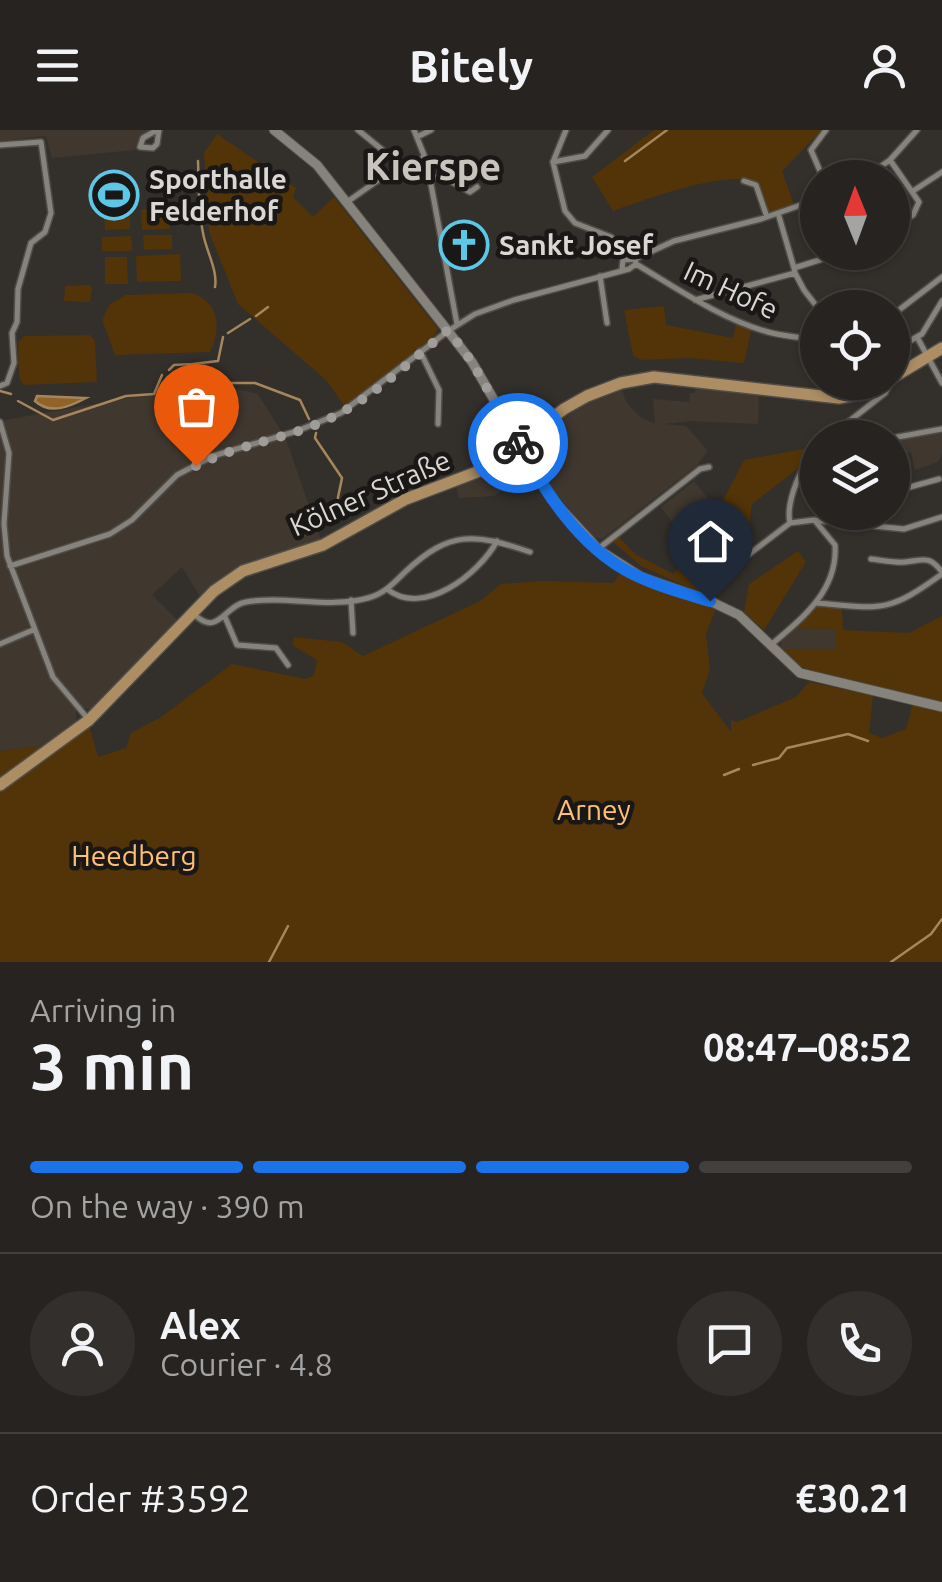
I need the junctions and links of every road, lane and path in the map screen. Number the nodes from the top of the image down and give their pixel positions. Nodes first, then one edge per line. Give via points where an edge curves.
1 (274, 130) edge
2 (358, 130) edge
3 (431, 130) edge
4 (566, 130) edge
5 (608, 130) edge
6 (826, 130) edge
7 (917, 130) edge
8 (416, 133) edge
9 (0, 145) edge
10 (815, 160) edge
11 (890, 160) edge
12 (553, 162) junction
13 (416, 166) junction
14 (399, 169) junction
15 (942, 172) edge
16 (430, 178) junction
17 (744, 181) dead end
18 (478, 187) dead end
19 (910, 187) edge
20 (913, 191) junction
21 (348, 202) junction
22 (800, 205) edge
23 (778, 213) junction
24 (910, 215) edge
25 (767, 217) junction
26 (626, 258) junction
27 (636, 261) junction
28 (800, 268) edge
29 (622, 269) junction
30 (795, 270) junction
31 (600, 276) junction
32 (942, 277) edge
33 (804, 290) edge
34 (695, 300) junction
35 (910, 301) edge
36 (942, 301) edge
37 (607, 323) dead end
38 (452, 327) junction
39 (917, 337) junction
40 (800, 338) edge
41 (910, 341) edge
42 (942, 348) edge
43 (420, 351) junction
44 (928, 357) junction
45 (910, 368) edge
46 (942, 383) edge
47 (0, 386) edge
48 (800, 394) edge
49 (876, 400) edge
50 (851, 420) edge
51 (0, 422) edge
52 (438, 424) dead end
53 (541, 427) junction
54 (510, 428) junction
55 (942, 430) edge
56 (910, 435) edge
57 (519, 444) junction
58 (709, 467) dead end
59 (800, 475) edge
60 (799, 479) joint
61 (939, 479) dead end
62 (910, 487) edge
63 (942, 517) edge
64 (800, 522) edge
65 (790, 523) junction
66 (910, 527) edge
67 (825, 530) edge
68 (497, 541) junction
69 (598, 549) junction
70 (530, 552) dead end
71 (744, 558) dead end
72 (871, 559) dead end
73 (10, 566) junction
74 (942, 573) edge
75 (388, 589) junction
76 (351, 600) junction
77 (816, 603) junction
78 (193, 613) junction
79 (225, 617) junction
80 (33, 630) junction
81 (353, 633) dead end
82 (0, 644) edge
83 (771, 645) junction
84 (288, 665) dead end
85 (942, 707) edge
86 (89, 720) junction
87 (0, 786) edge

1 - 21 main road via 311,158
2 - 14 street
3 - 8 street
4 - 12 street
5 - 12 street via 584,156
6 - 10 street via 811,150
7 - 11 street
8 - 13 street via 424,154
9 - 47 street via 41,142 51,214 27,256 12,333 14,363
12 - 26 street via 570,219 611,236
13 - 14 street
13 - 16 street
14 - 21 street
15 - 20 street
16 - 18 street via 444,177 470,192
16 - 38 street
17 - 25 street via 756,184
19 - 20 street
20 - 24 street via 919,202
21 - 38 main road
22 - 23 street
23 - 25 street
23 - 30 street
25 - 27 street via 674,240
26 - 27 street
26 - 29 street
27 - 29 street
27 - 34 street, Im Hofe
28 - 30 street
29 - 31 street
30 - 33 street
30 - 34 street
31 - 37 street
31 - 38 street via 493,306
32 - 35 street
34 - 40 street, Im Hofe via 767,332
36 - 39 street
38 - 43 street
38 - 54 main road
39 - 41 street
39 - 44 street
42 - 44 main road, Kölner Straße
43 - 52 street via 439,390
43 - 73 street via 333,417 214,456 178,475 110,534
44 - 45 main road, Kölner Straße
44 - 46 street
48 - 53 main road, Kölner Straße via 644,378 588,396
49 - 50 street
51 - 73 street via 9,449 4,534
53 - 54 main road
53 - 57 main road, Kölner Straße
54 - 57 main road
55 - 56 street
57 - 69 main road via 551,498
57 - 78 main road, Kölner Straße via 477,472 406,499 323,545 230,578
58 - 69 street
59 - 60 street
60 - 65 street
61 - 62 street
63 - 66 street
64 - 65 street
65 - 71 street
67 - 77 street via 836,555
68 - 70 street
68 - 75 street via 474,536 436,547
68 - 75 street via 468,576 435,594 402,599
69 - 83 main road via 641,578 727,608
72 - 74 street via 922,557 934,560
73 - 80 street
74 - 77 street via 905,601 880,608
75 - 76 street
76 - 79 street via 244,602
76 - 81 street
77 - 83 street
78 - 79 street via 209,624
78 - 86 main road, Kölner Straße
79 - 84 street via 238,644 276,648
80 - 82 street
80 - 86 street via 58,684
83 - 85 main road via 800,673
86 - 87 main road, Kölner Straße

